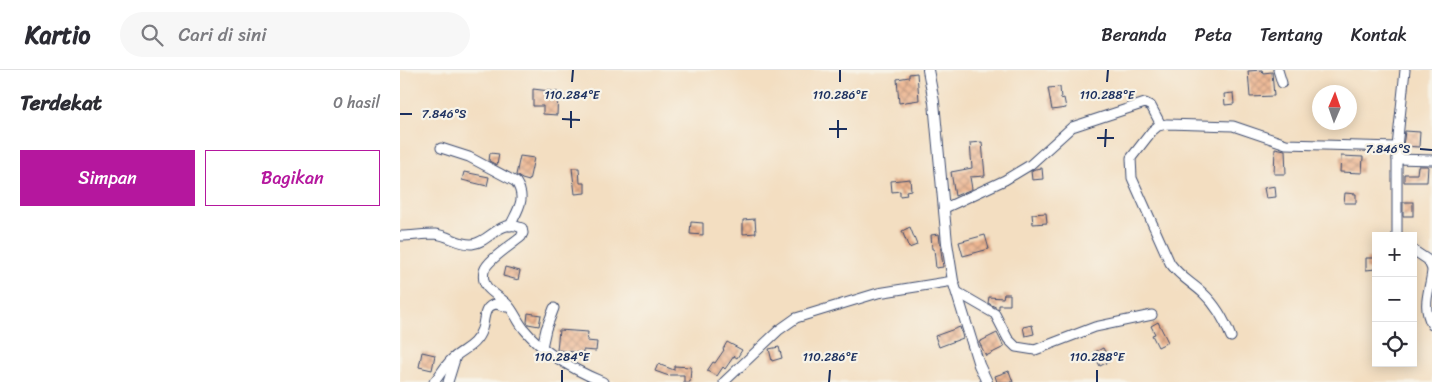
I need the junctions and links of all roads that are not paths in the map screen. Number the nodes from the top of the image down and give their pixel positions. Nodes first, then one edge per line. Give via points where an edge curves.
1 (928, 70) edge
2 (1278, 70) edge
3 (1404, 70) edge
4 (1282, 83) dead end
5 (1161, 125) junction
6 (1397, 147) junction
7 (441, 148) dead end
8 (1397, 160) junction
9 (1432, 160) edge
10 (945, 208) junction
11 (510, 226) junction
12 (1397, 232) edge
13 (400, 236) edge
14 (1417, 253) edge
15 (1432, 270) edge
16 (953, 281) junction
17 (957, 292) junction
18 (511, 308) junction
19 (554, 308) dead end
20 (1152, 315) dead end
21 (1432, 325) edge
22 (1231, 337) dead end
23 (542, 347) junction
24 (456, 356) junction
25 (434, 382) edge
26 (448, 382) edge
27 (603, 382) edge
28 (724, 382) edge
29 (987, 382) edge

1 - 10 street
2 - 4 street
3 - 6 street
5 - 6 street via 1233,126 1286,144
5 - 10 street via 1151,106 1145,103 1072,127 1030,165
5 - 22 street via 1152,131 1131,158 1132,178 1170,263 1178,274 1205,294
6 - 8 street
7 - 11 street via 516,182 522,202
8 - 9 street
8 - 12 street
10 - 16 street
11 - 13 street via 498,229 473,244 436,234
11 - 18 street via 522,228 523,233 485,268 483,279 489,290
14 - 15 street via 1428,260
15 - 21 street via 1426,293 1426,308
16 - 17 street
16 - 28 street via 878,293 796,318
17 - 20 street via 995,314 1008,339 1016,347 1029,350 1095,327
17 - 29 street
18 - 23 street via 522,327
18 - 24 street via 496,304 489,306 478,338
19 - 23 street
23 - 27 street via 570,367
24 - 25 street
24 - 26 street

